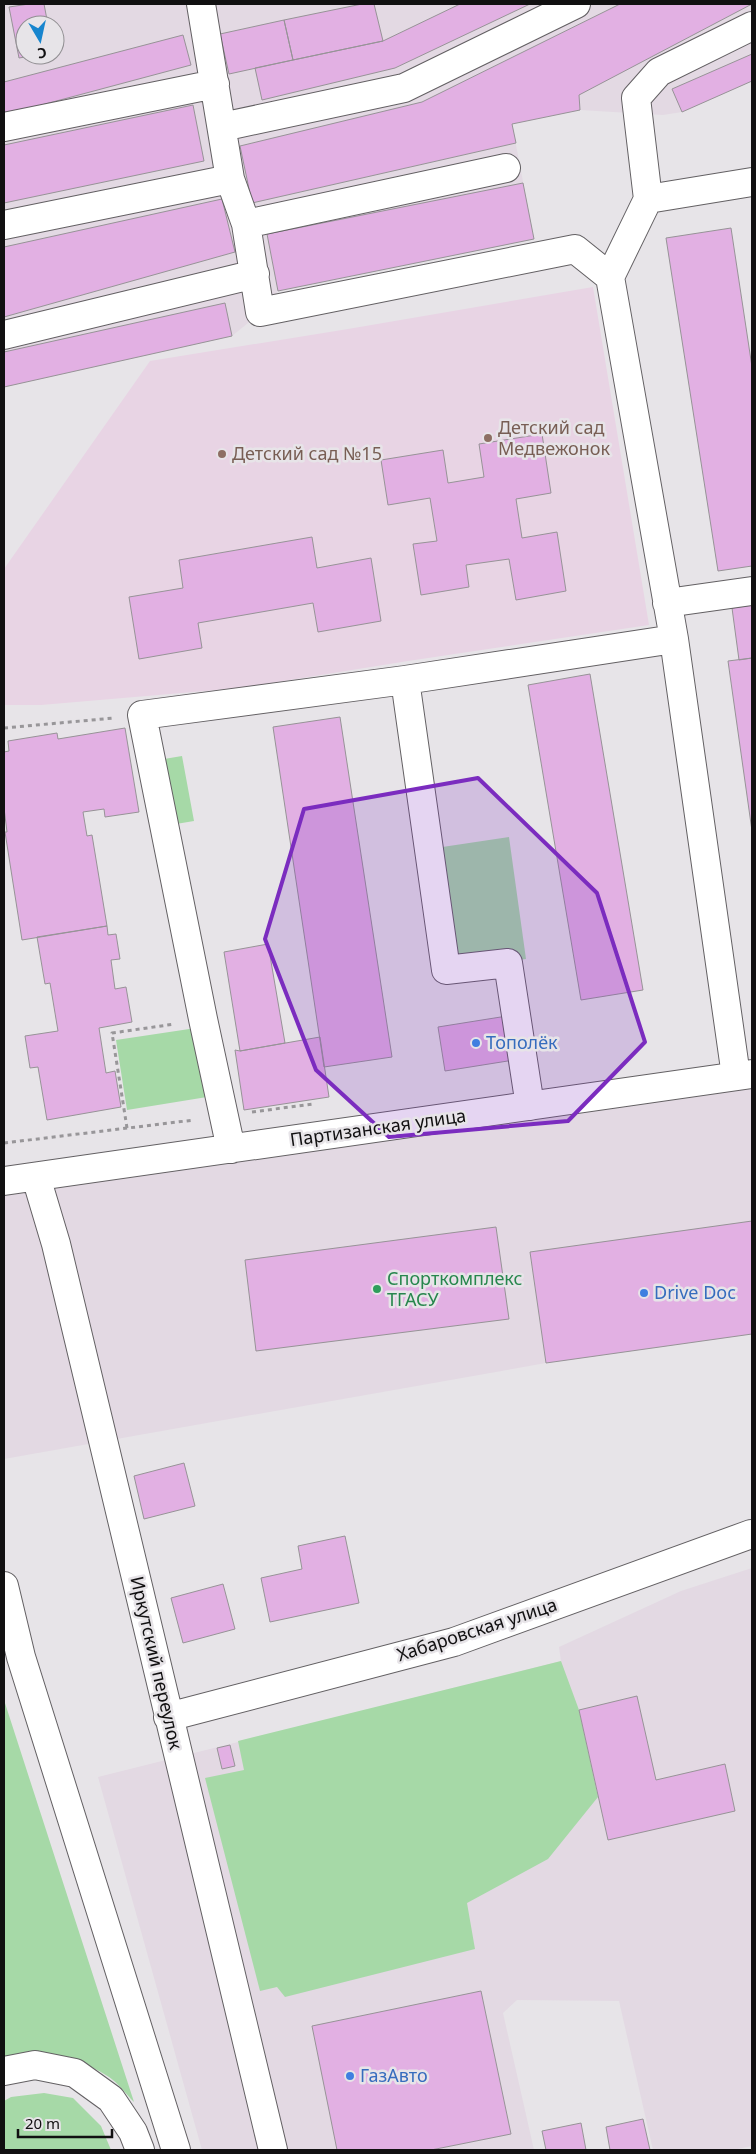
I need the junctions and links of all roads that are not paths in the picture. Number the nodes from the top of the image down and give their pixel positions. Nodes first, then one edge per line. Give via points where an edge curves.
1 (201, 4) edge
2 (576, 4) edge
3 (752, 26) edge
4 (215, 84) junction
5 (4, 127) edge
6 (222, 127) junction
7 (506, 168) dead end
8 (230, 180) junction
9 (752, 182) edge
10 (648, 199) junction
11 (246, 224) junction
12 (4, 225) edge
13 (255, 274) junction
14 (610, 277) junction
15 (4, 335) edge
16 (752, 590) edge
17 (667, 603) junction
18 (674, 639) junction
19 (405, 680) junction
20 (744, 1075) edge
21 (530, 1106) junction
22 (231, 1149) junction
23 (36, 1176) junction
24 (4, 1181) edge
25 (751, 1534) edge
26 (4, 1586) edge
27 (168, 1717) junction
28 (4, 2071) edge
29 (140, 2150) edge
30 (176, 2150) edge
31 (273, 2150) edge

1 - 4 street
2 - 6 street via 404,88
3 - 10 street via 659,72 636,98
4 - 5 street
4 - 6 street
6 - 8 street
7 - 11 street
8 - 11 street
8 - 12 street
9 - 10 street
10 - 14 street
11 - 13 street
13 - 14 street via 260,312 576,249
13 - 15 street
14 - 17 street
16 - 17 street
17 - 18 street
18 - 19 street
18 - 20 street
19 - 21 street via 446,970 508,963
19 - 22 street via 142,716
20 - 21 street, Партизанская улица
21 - 22 street, Партизанская улица
22 - 23 street, Партизанская улица
23 - 24 street, Партизанская улица
23 - 27 street, Иркутский переулок via 56,1244
25 - 27 street, Хабаровская улица via 454,1642
26 - 30 street via 22,1657
27 - 31 street, Иркутский переулок
28 - 29 street via 35,2065 75,2073 110,2099 134,2132

